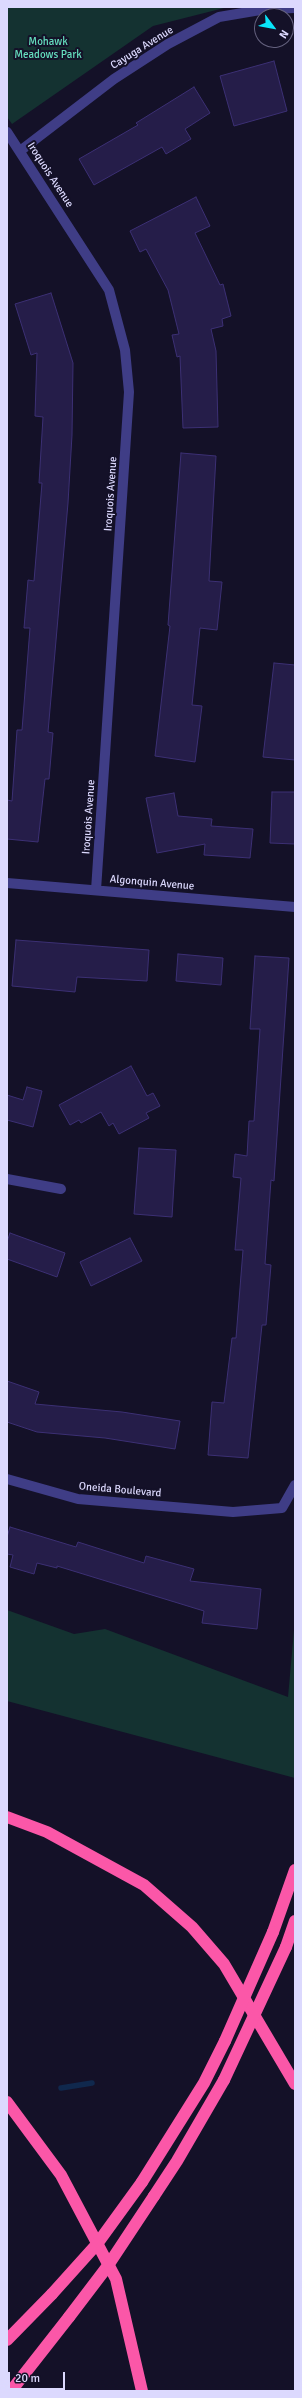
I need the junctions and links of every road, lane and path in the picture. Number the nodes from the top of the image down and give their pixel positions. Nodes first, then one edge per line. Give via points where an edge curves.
1 (295, 8) edge
2 (7, 132) edge
3 (20, 150) junction
4 (7, 883) edge
5 (96, 890) junction
6 (295, 907) edge
7 (7, 1179) edge
8 (61, 1189) dead end
9 (7, 1479) edge
10 (295, 1485) edge
11 (7, 1817) edge
12 (295, 1870) edge
13 (295, 1921) edge
14 (295, 2084) edge
15 (7, 2102) edge
16 (7, 2340) edge
17 (12, 2391) edge
18 (142, 2391) edge

1 - 3 street, Cayuga Avenue via 266,9 219,17 168,44 114,79
2 - 3 street, Iroquois Avenue
3 - 5 street, Iroquois Avenue via 109,290 125,350 130,392
4 - 5 street, Algonquin Avenue
5 - 6 street, Algonquin Avenue
7 - 8 street
9 - 10 street, Oneida Boulevard via 78,1499 233,1512 282,1508
11 - 14 highway via 47,1832 144,1885 192,1927 224,1964
12 - 16 highway, bridge via 273,1932 226,2041 204,2083 142,2182 97,2244
13 - 17 highway, bridge via 286,1947 224,2080 177,2162 107,2267
15 - 18 highway via 61,2175 116,2279

